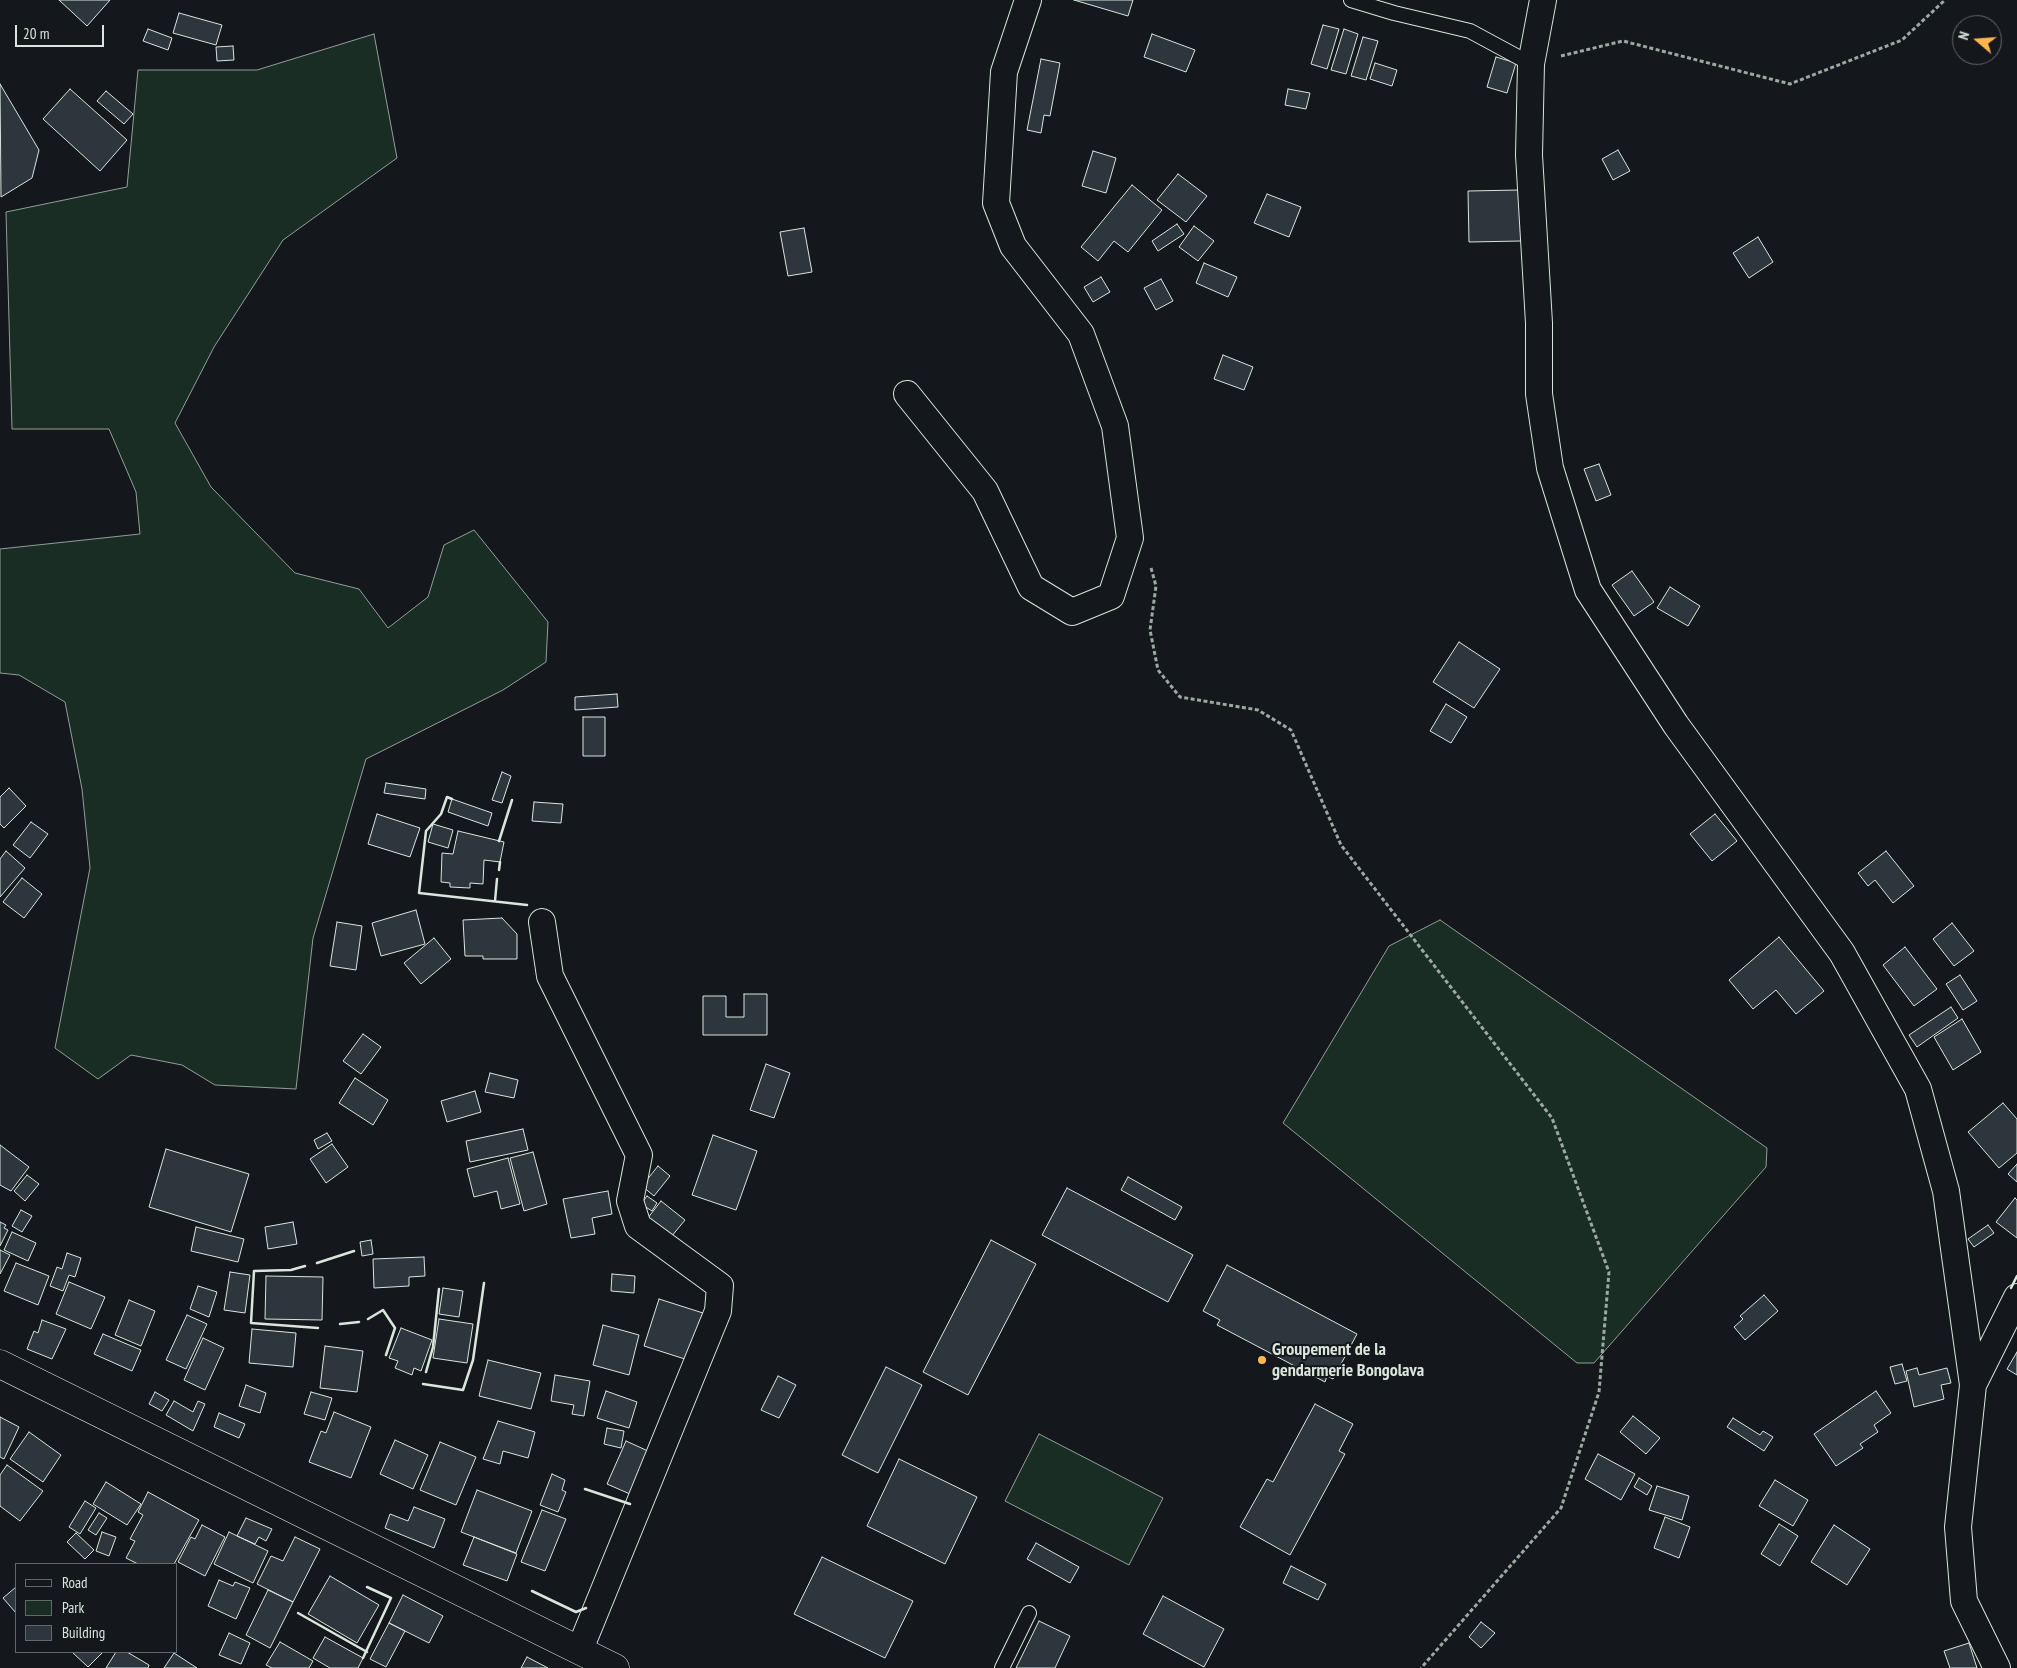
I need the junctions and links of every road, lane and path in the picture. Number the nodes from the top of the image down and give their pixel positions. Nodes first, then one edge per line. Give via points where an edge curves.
1 (1028, 0) edge
2 (1351, 0) edge
3 (1543, 0) edge
4 (1945, 0) edge
5 (1531, 64) junction
6 (907, 394) dead end
7 (1130, 538) junction
8 (542, 922) dead end
9 (2017, 1297) edge
10 (0, 1364) edge
11 (1972, 1385) junction
12 (1029, 1613) dead end
13 (580, 1650) junction
14 (615, 1668) edge
15 (1002, 1668) edge
16 (1421, 1668) edge
17 (1997, 1668) edge

1 - 7 street via 1004,72 996,203 1013,246 1081,334 1115,426
2 - 5 lane via 1470,31
3 - 5 street
4 - 5 path via 1902,40 1790,84 1623,41
5 - 11 street via 1528,154 1539,323 1539,394 1550,468 1588,590 1676,725 1842,953 1918,1089 1946,1191
6 - 7 street via 985,491 1031,586 1072,612 1111,596
7 - 16 path via 1146,551 1156,586 1150,630 1158,670 1180,697 1258,710 1291,730 1341,845 1552,1118 1608,1272 1598,1392 1561,1508
8 - 13 street via 550,976 639,1155 630,1201 638,1226 720,1286 718,1312
9 - 11 street
10 - 13 main road
11 - 17 street via 1958,1527 1964,1601
12 - 15 lane
13 - 14 main road

